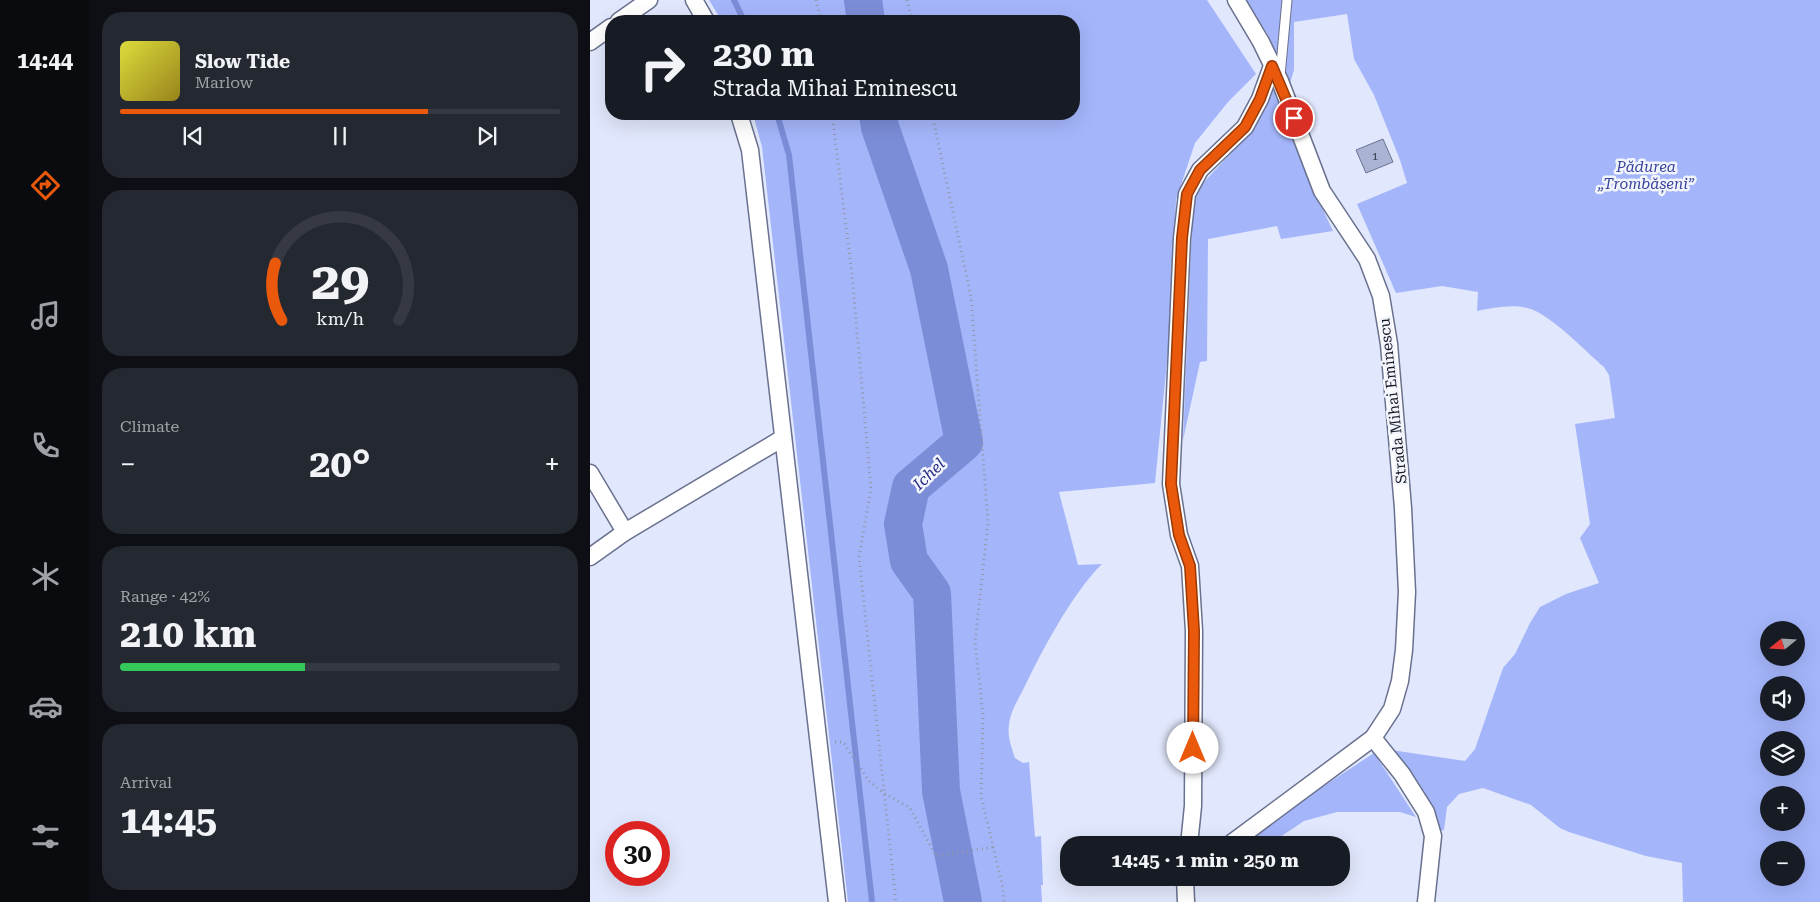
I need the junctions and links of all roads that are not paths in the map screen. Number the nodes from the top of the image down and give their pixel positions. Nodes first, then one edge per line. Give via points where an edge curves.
1 (649, 0) edge
2 (694, 0) edge
3 (1236, 0) edge
4 (1287, 0) edge
5 (628, 15) edge
6 (703, 15) edge
7 (605, 31) edge
8 (590, 42) edge
9 (1272, 66) junction
10 (1280, 81) junction
11 (741, 120) edge
12 (783, 438) junction
13 (590, 473) edge
14 (625, 532) junction
15 (590, 557) edge
16 (1373, 738) junction
17 (1189, 836) edge
18 (1241, 836) edge
19 (1185, 886) edge
20 (837, 902) edge
21 (1186, 902) edge
22 (1426, 902) edge

1 - 5 street
2 - 6 street
3 - 9 street, Strada Mihai Eminescu
4 - 10 lane, Strada Mihai Eminescu
7 - 8 street
9 - 10 street, Strada Mihai Eminescu
9 - 17 street via 1245,127 1200,170 1187,194 1182,238 1171,484 1179,535 1190,566 1194,631 1193,806
10 - 16 street, Strada Mihai Eminescu via 1322,191 1367,259 1381,296 1389,344 1407,592 1400,681 1392,709
11 - 12 street via 750,150
12 - 14 street
12 - 20 street
13 - 14 street
14 - 15 street
16 - 18 street, Strada Mihai Eminescu
16 - 22 street via 1402,774 1426,812 1433,836
19 - 21 street

